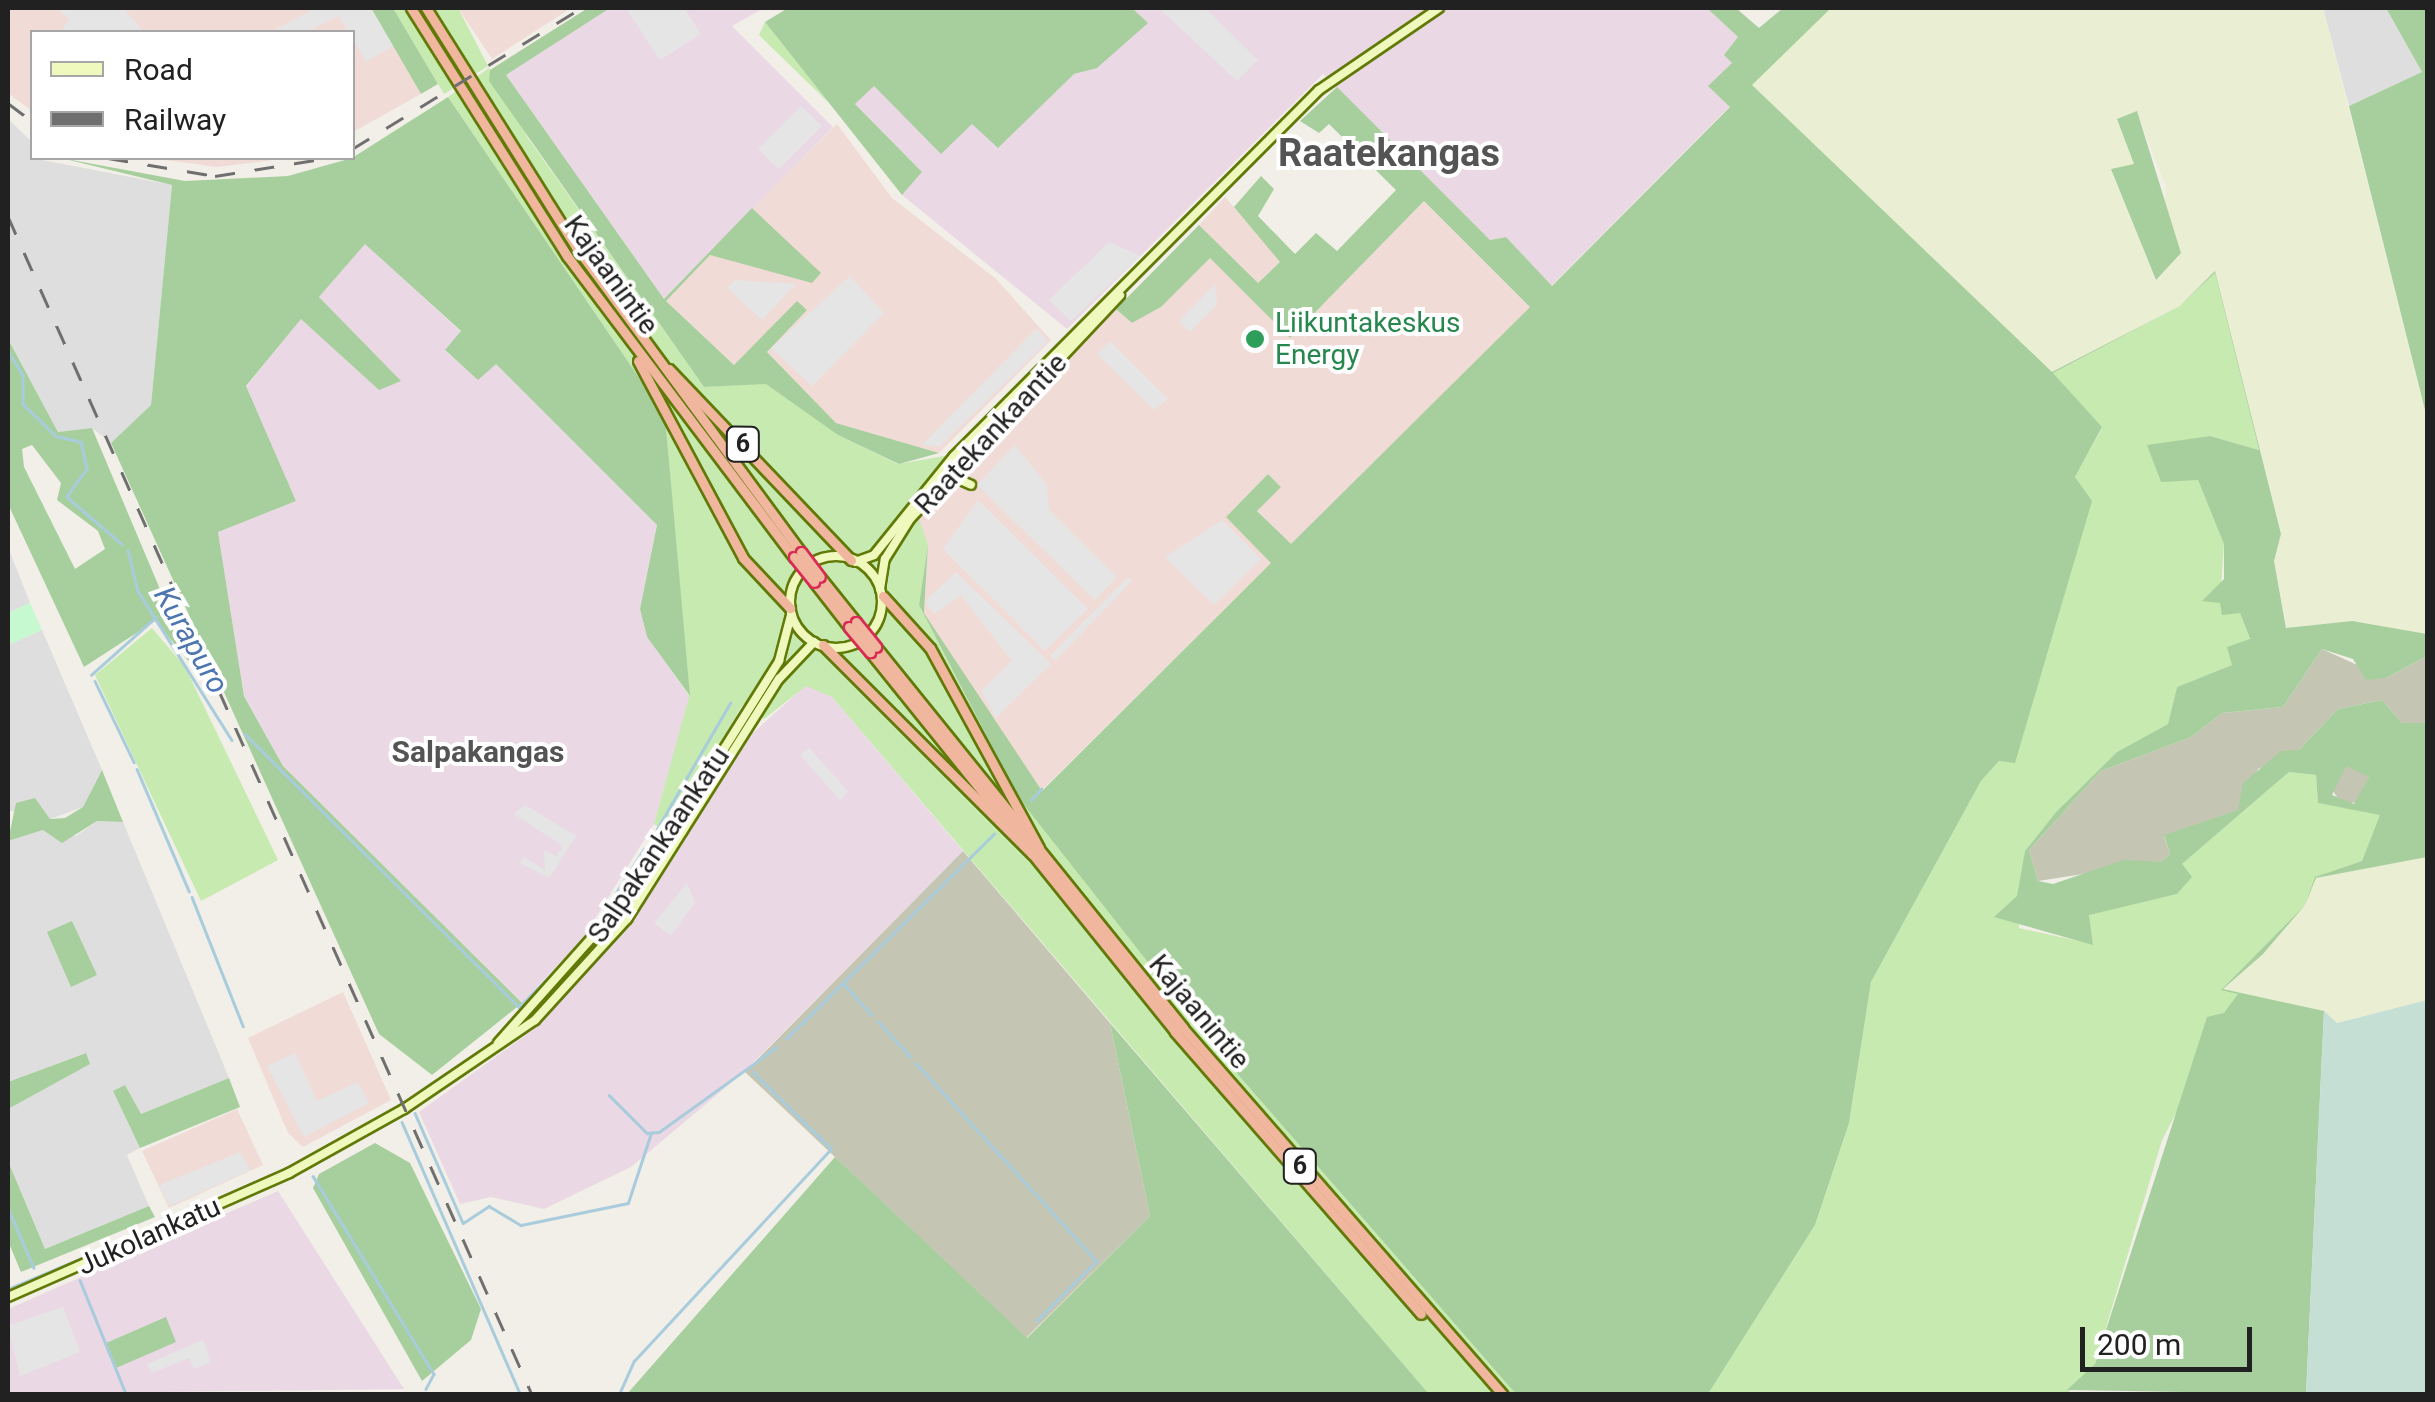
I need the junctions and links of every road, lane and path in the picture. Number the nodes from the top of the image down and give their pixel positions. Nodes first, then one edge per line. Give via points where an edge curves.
1 (411, 8) edge
2 (426, 8) edge
3 (1440, 8) edge
4 (1122, 291) junction
5 (621, 328) junction
6 (634, 329) junction
7 (950, 475) junction
8 (971, 486) dead end
9 (798, 554) junction
10 (853, 561) junction
11 (882, 592) junction
12 (791, 611) junction
13 (818, 644) junction
14 (1037, 853) junction
15 (490, 1053) junction
16 (288, 1173) joint
17 (8, 1297) edge
18 (1499, 1394) edge

1 - 5 highway, Kajaanintie / 6
2 - 6 highway, Kajaanintie / 6
3 - 4 main road, Raatekankaantie via 1319,90
4 - 7 main road, Raatekankaantie
4 - 10 main road, Raatekankaantie via 954,456 874,556
5 - 9 highway, Kajaanintie / 6
5 - 12 highway via 743,558
6 - 9 highway, Kajaanintie / 6
6 - 10 highway, 6
7 - 8 main road
7 - 11 main road, Raatekankaantie via 890,550
9 - 14 highway, Kajaanintie / 6, bridge
10 - 11 main road
10 - 12 main road via 808,566
11 - 13 main road via 865,638
11 - 14 highway via 930,648
12 - 13 main road
12 - 15 main road, Salpakankaankatu via 779,661 638,886
13 - 14 highway
13 - 15 main road, Salpakankaankatu via 779,679 602,951
14 - 18 highway, Kajaanintie / 6
15 - 16 main road, Salpakankaankatu
16 - 17 main road, Jukolankatu

